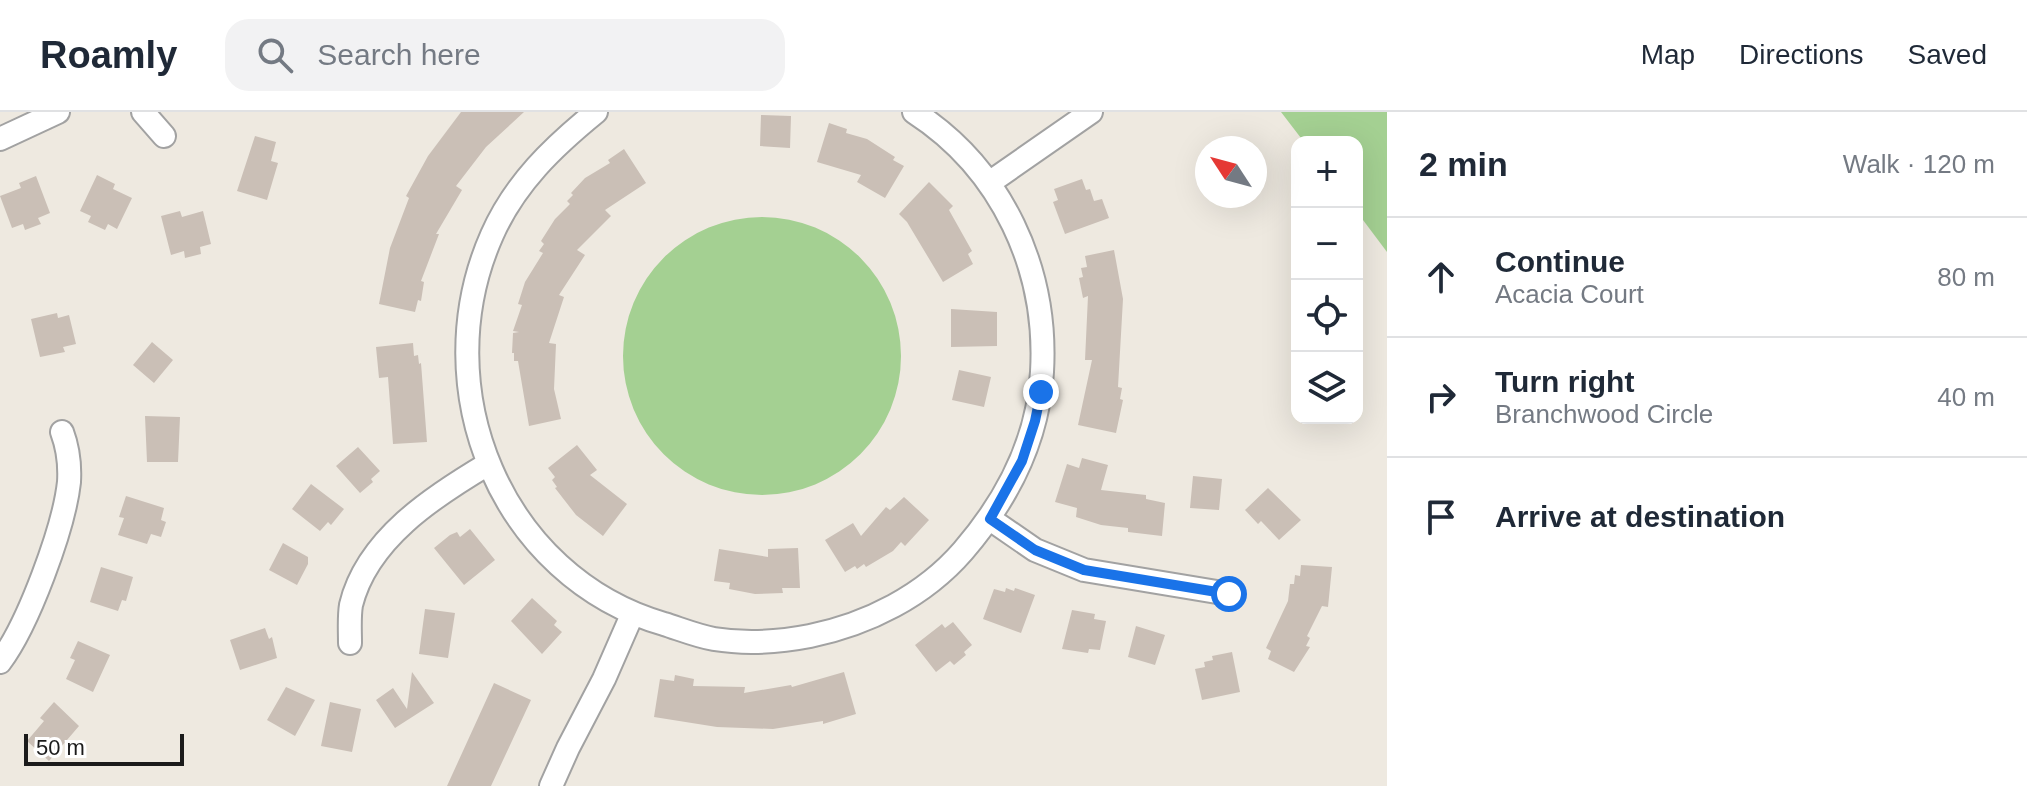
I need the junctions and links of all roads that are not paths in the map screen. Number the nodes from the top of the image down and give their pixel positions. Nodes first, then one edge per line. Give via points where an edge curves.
1 (58, 112) edge
2 (143, 112) edge
3 (596, 112) edge
4 (914, 112) edge
5 (1091, 112) edge
6 (164, 136) dead end
7 (0, 139) edge
8 (989, 183) junction
9 (62, 432) dead end
10 (488, 464) junction
11 (990, 519) junction
12 (1229, 594) dead end
13 (632, 615) junction
14 (350, 643) dead end
15 (0, 662) edge
16 (551, 786) edge

1 - 7 street
2 - 6 street
3 - 10 street via 530,173 492,235 477,276 467,331 467,369 471,406
4 - 8 street via 963,152
5 - 8 street
8 - 11 street via 1027,254 1043,343 1035,421 1022,461
9 - 15 street via 69,463 65,503 32,601
10 - 13 street via 510,507 546,553 587,588
10 - 14 street via 417,511 376,555 351,606
11 - 12 street via 1035,550 1084,570
11 - 13 street via 929,583 882,612 827,632 756,642 714,639
13 - 16 street

